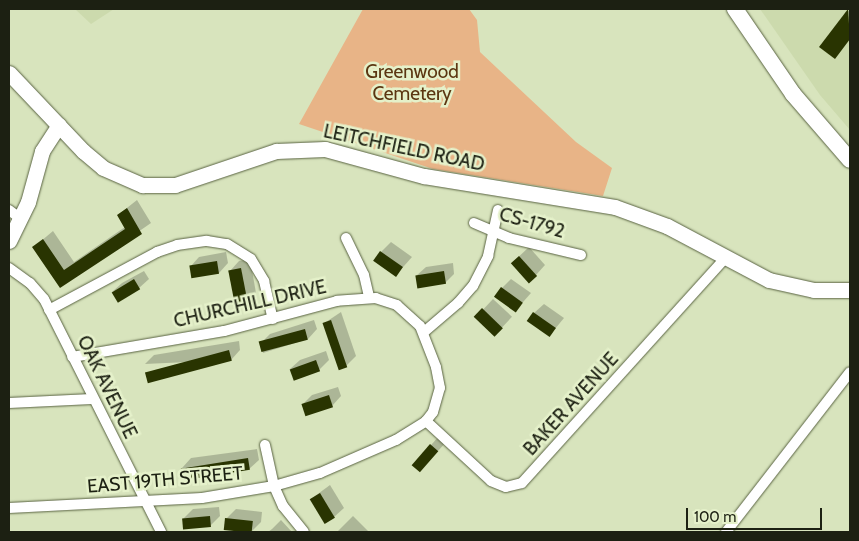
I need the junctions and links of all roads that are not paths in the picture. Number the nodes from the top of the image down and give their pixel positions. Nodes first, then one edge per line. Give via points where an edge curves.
1 (735, 9) edge
2 (9, 73) edge
3 (59, 125) junction
4 (850, 160) edge
5 (498, 210) dead end
6 (15, 214) edge
7 (474, 223) dead end
8 (494, 232) junction
9 (346, 238) dead end
10 (9, 241) edge
11 (581, 255) dead end
12 (726, 258) junction
13 (9, 268) edge
14 (850, 290) edge
15 (369, 297) junction
16 (50, 310) junction
17 (273, 319) junction
18 (424, 332) junction
19 (72, 357) junction
20 (850, 372) edge
21 (92, 399) junction
22 (9, 403) edge
23 (426, 421) junction
24 (265, 445) dead end
25 (274, 486) junction
26 (144, 499) junction
27 (9, 508) edge
28 (161, 532) edge
29 (304, 532) edge
30 (726, 532) edge

1 - 4 main road via 793,94
2 - 3 street, LEITCHFIELD ROAD
3 - 6 street via 42,151
3 - 12 street, LEITCHFIELD ROAD via 103,168 142,185 175,185 276,151 325,149 424,176 616,207 668,226
5 - 8 street
6 - 10 street
7 - 8 street, CS-1792
8 - 11 street, CS-1792
8 - 18 street via 488,256 473,286
9 - 15 street via 364,275
12 - 14 street, LEITCHFIELD ROAD via 769,280 814,290
12 - 23 street, BAKER AVENUE via 522,483 506,487 491,480
13 - 16 street, OAK AVENUE via 30,283
15 - 17 street, CHURCHILL DRIVE via 337,301
15 - 18 street, CHURCHILL DRIVE via 397,305
16 - 17 street via 158,252 177,245 207,241 227,244 251,259 264,280
16 - 19 street, OAK AVENUE
17 - 19 street, CHURCHILL DRIVE via 224,331
18 - 23 street via 440,388 436,405
19 - 21 street, OAK AVENUE
20 - 30 street
21 - 22 street
21 - 26 street, OAK AVENUE
23 - 25 street, EAST 19TH STREET via 396,440 359,457
24 - 25 street
25 - 26 street, EAST 19TH STREET via 202,498
25 - 29 street via 283,506
26 - 27 street, EAST 19TH STREET
26 - 28 street, OAK AVENUE

